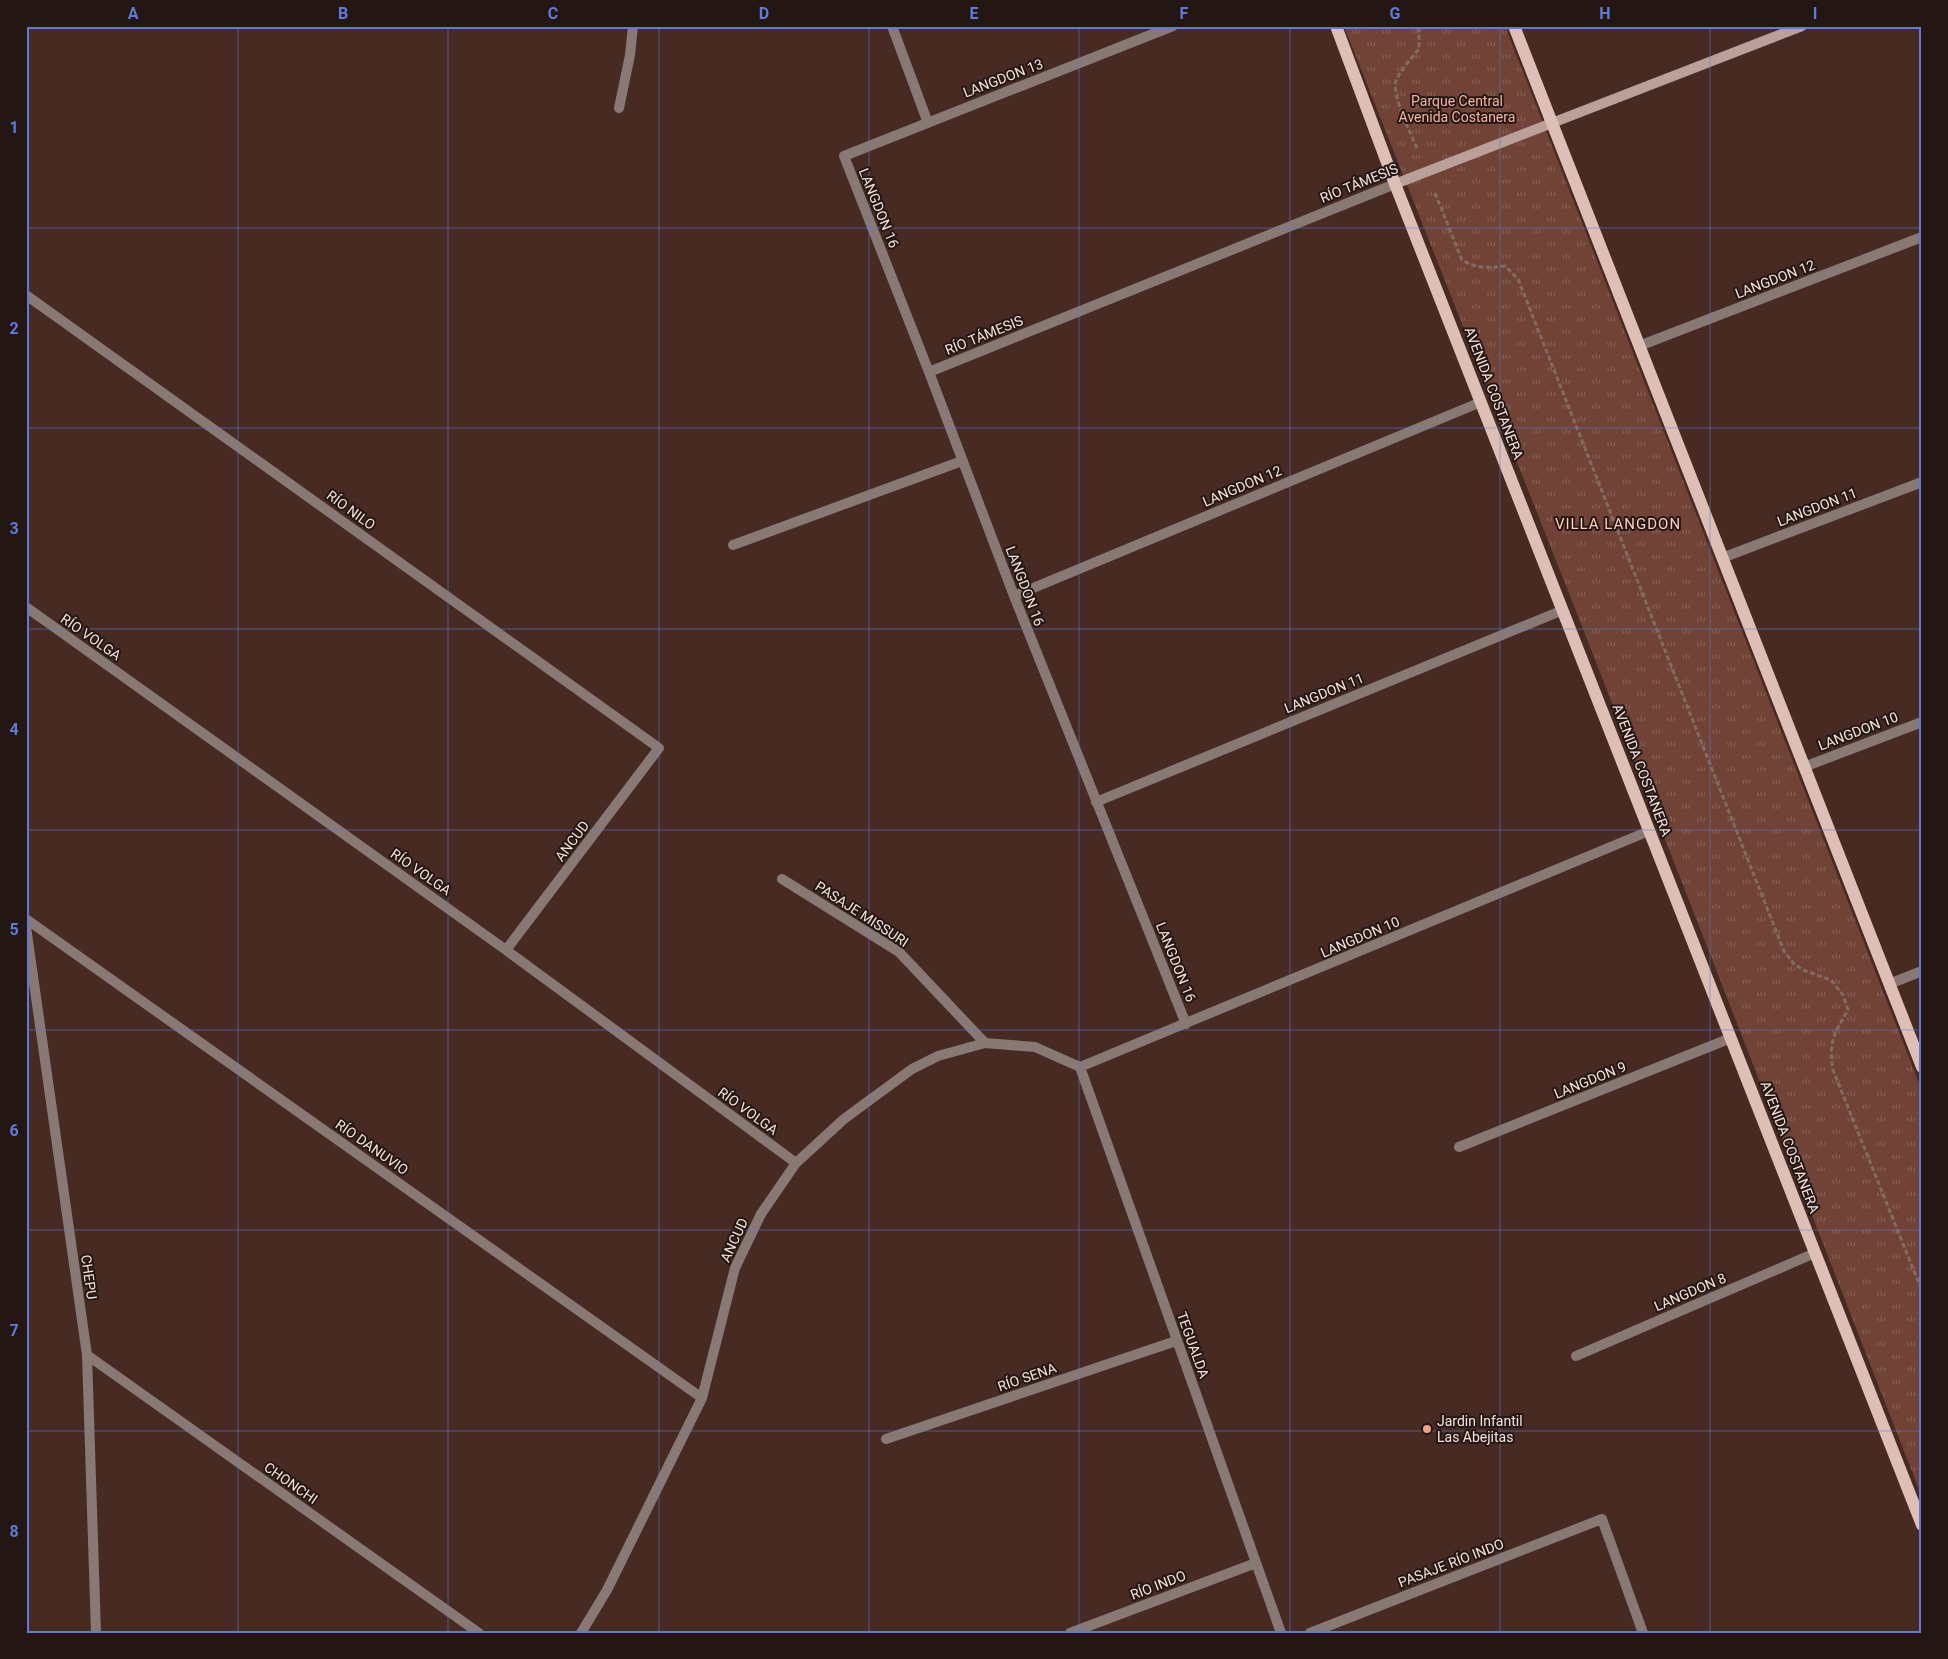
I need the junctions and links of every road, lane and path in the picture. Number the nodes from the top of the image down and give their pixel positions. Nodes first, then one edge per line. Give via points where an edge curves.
1 (633, 26) edge
2 (892, 26) edge
3 (1173, 26) edge
4 (1336, 26) edge
5 (1419, 26) edge
6 (1514, 26) edge
7 (1802, 26) edge
8 (619, 108) dead end
9 (928, 123) junction
10 (1552, 123) junction
11 (844, 156) joint
12 (1426, 171) junction
13 (1395, 184) junction
14 (1922, 237) edge
15 (26, 295) edge
16 (1639, 346) junction
17 (929, 372) junction
18 (1481, 402) junction
19 (962, 461) junction
20 (1922, 482) edge
21 (733, 545) dead end
22 (1722, 558) junction
23 (1014, 596) junction
24 (26, 607) edge
25 (1563, 610) junction
26 (1922, 722) edge
27 (660, 748) joint
28 (1804, 767) junction
29 (1096, 802) junction
30 (1649, 831) junction
31 (782, 879) dead end
32 (26, 919) edge
33 (26, 927) edge
34 (506, 950) junction
35 (1922, 971) edge
36 (1889, 984) junction
37 (1186, 1024) junction
38 (1731, 1038) junction
39 (985, 1043) junction
40 (1080, 1067) junction
41 (1922, 1068) edge
42 (1459, 1147) dead end
43 (796, 1163) junction
44 (1815, 1253) junction
45 (1922, 1291) edge
46 (1176, 1341) junction
47 (87, 1355) junction
48 (1576, 1356) dead end
49 (702, 1398) junction
50 (886, 1439) dead end
51 (1922, 1524) edge
52 (1256, 1563) junction
53 (96, 1633) edge
54 (479, 1633) edge
55 (582, 1633) edge
56 (1070, 1633) edge
57 (1281, 1633) edge
58 (1310, 1633) edge
59 (1643, 1633) edge

1 - 8 street
2 - 9 street
3 - 9 street, LANGDON 13
4 - 13 main road, AVENIDA COSTANERA
5 - 12 path via 1420,49 1395,83 1398,102
6 - 10 main road
7 - 10 street, RÍO TÁMESIS
9 - 11 street, LANGDON 13
10 - 12 street, RÍO TÁMESIS
10 - 16 main road
11 - 17 street, LANGDON 16
12 - 13 street, RÍO TÁMESIS
12 - 45 path via 1462,260 1482,268 1505,266 1518,279 1784,951 1803,970 1831,980 1843,995 1848,1010 1835,1032 1830,1052 1834,1070
13 - 17 street, RÍO TÁMESIS
13 - 18 main road, AVENIDA COSTANERA
14 - 16 street, LANGDON 12
15 - 27 street, RÍO NILO
16 - 22 main road
17 - 19 street, LANGDON 16
18 - 23 street, LANGDON 12
18 - 25 main road, AVENIDA COSTANERA
19 - 21 street
19 - 23 street, LANGDON 16
20 - 22 street, LANGDON 11
22 - 28 main road
23 - 29 street, LANGDON 16
24 - 34 street, RÍO VOLGA
25 - 29 street, LANGDON 11
25 - 30 main road, AVENIDA COSTANERA
26 - 28 street, LANGDON 10
27 - 34 street, ANCUD
28 - 36 main road
29 - 37 street, LANGDON 16
30 - 37 street, LANGDON 10
30 - 38 main road, AVENIDA COSTANERA
31 - 39 street, PASAJE MISSURI via 899,952
32 - 49 street, RÍO DANUVIO
33 - 47 street, CHEPU
34 - 43 street, RÍO VOLGA
35 - 36 street
36 - 41 main road
37 - 40 street, LANGDON 10
38 - 42 street, LANGDON 9
38 - 44 main road, AVENIDA COSTANERA
39 - 40 street, ANCUD via 1035,1047
39 - 43 street, ANCUD via 938,1056 912,1069 844,1119
40 - 46 street, TEGUALDA
43 - 49 street, ANCUD via 761,1214 735,1268
44 - 48 street, LANGDON 8
44 - 51 main road, AVENIDA COSTANERA
46 - 50 street, RÍO SENA
46 - 52 street, TEGUALDA
47 - 53 street, CHEPU
47 - 54 street, CHONCHI
49 - 55 street, ANCUD via 607,1590
52 - 56 street, RÍO INDO
52 - 57 street, TEGUALDA
58 - 59 street, PASAJE RÍO INDO via 1602,1519

